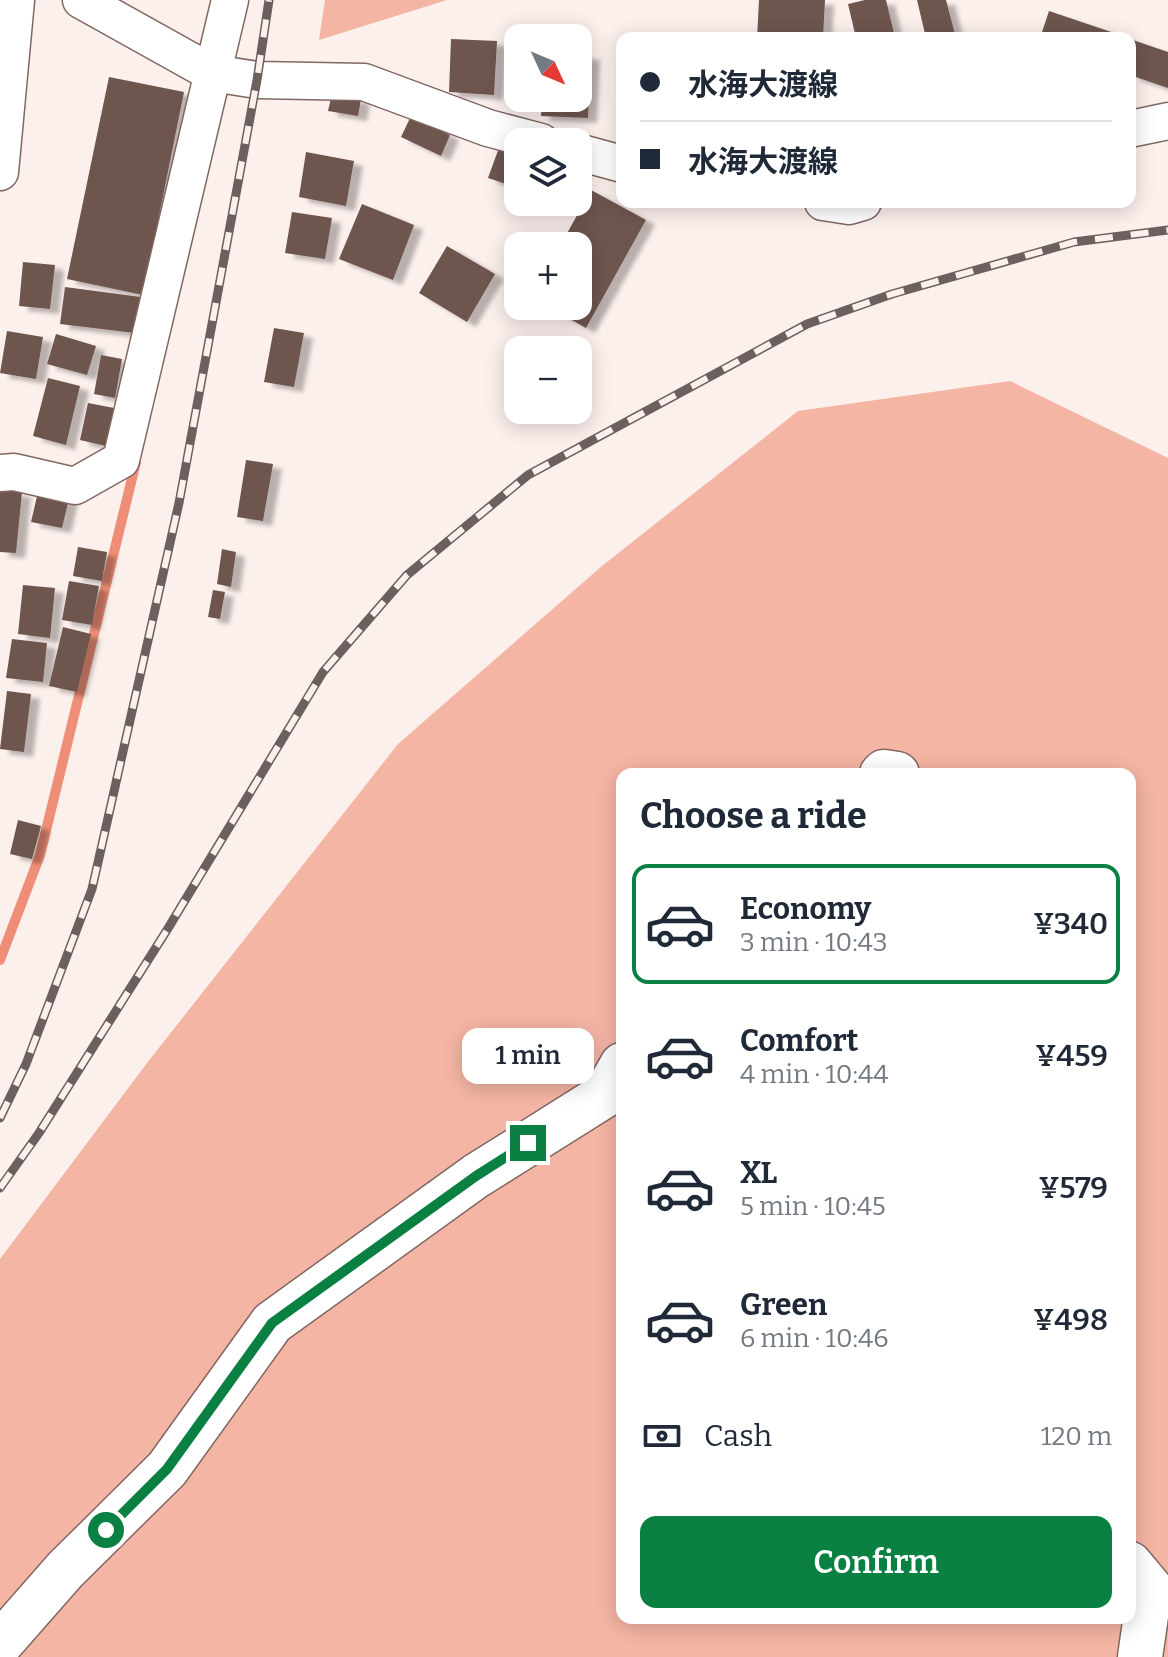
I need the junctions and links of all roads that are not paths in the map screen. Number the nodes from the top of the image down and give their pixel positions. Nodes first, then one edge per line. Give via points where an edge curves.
1 (16, 0) edge
2 (81, 0) edge
3 (230, 0) edge
4 (212, 73) junction
5 (1168, 121) edge
6 (1136, 128) edge
7 (504, 132) edge
8 (592, 156) edge
9 (616, 162) edge
10 (0, 172) edge
11 (0, 473) edge
12 (616, 1076) edge
13 (1136, 1571) edge
14 (0, 1644) edge
15 (1140, 1657) edge

1 - 10 street
2 - 4 street
3 - 4 street
4 - 7 street via 257,80 364,82
4 - 11 street via 121,460 75,486
5 - 6 street
8 - 9 street
12 - 14 main road via 605,1095 476,1176 272,1323 167,1469 65,1570
13 - 15 main road via 1150,1588

